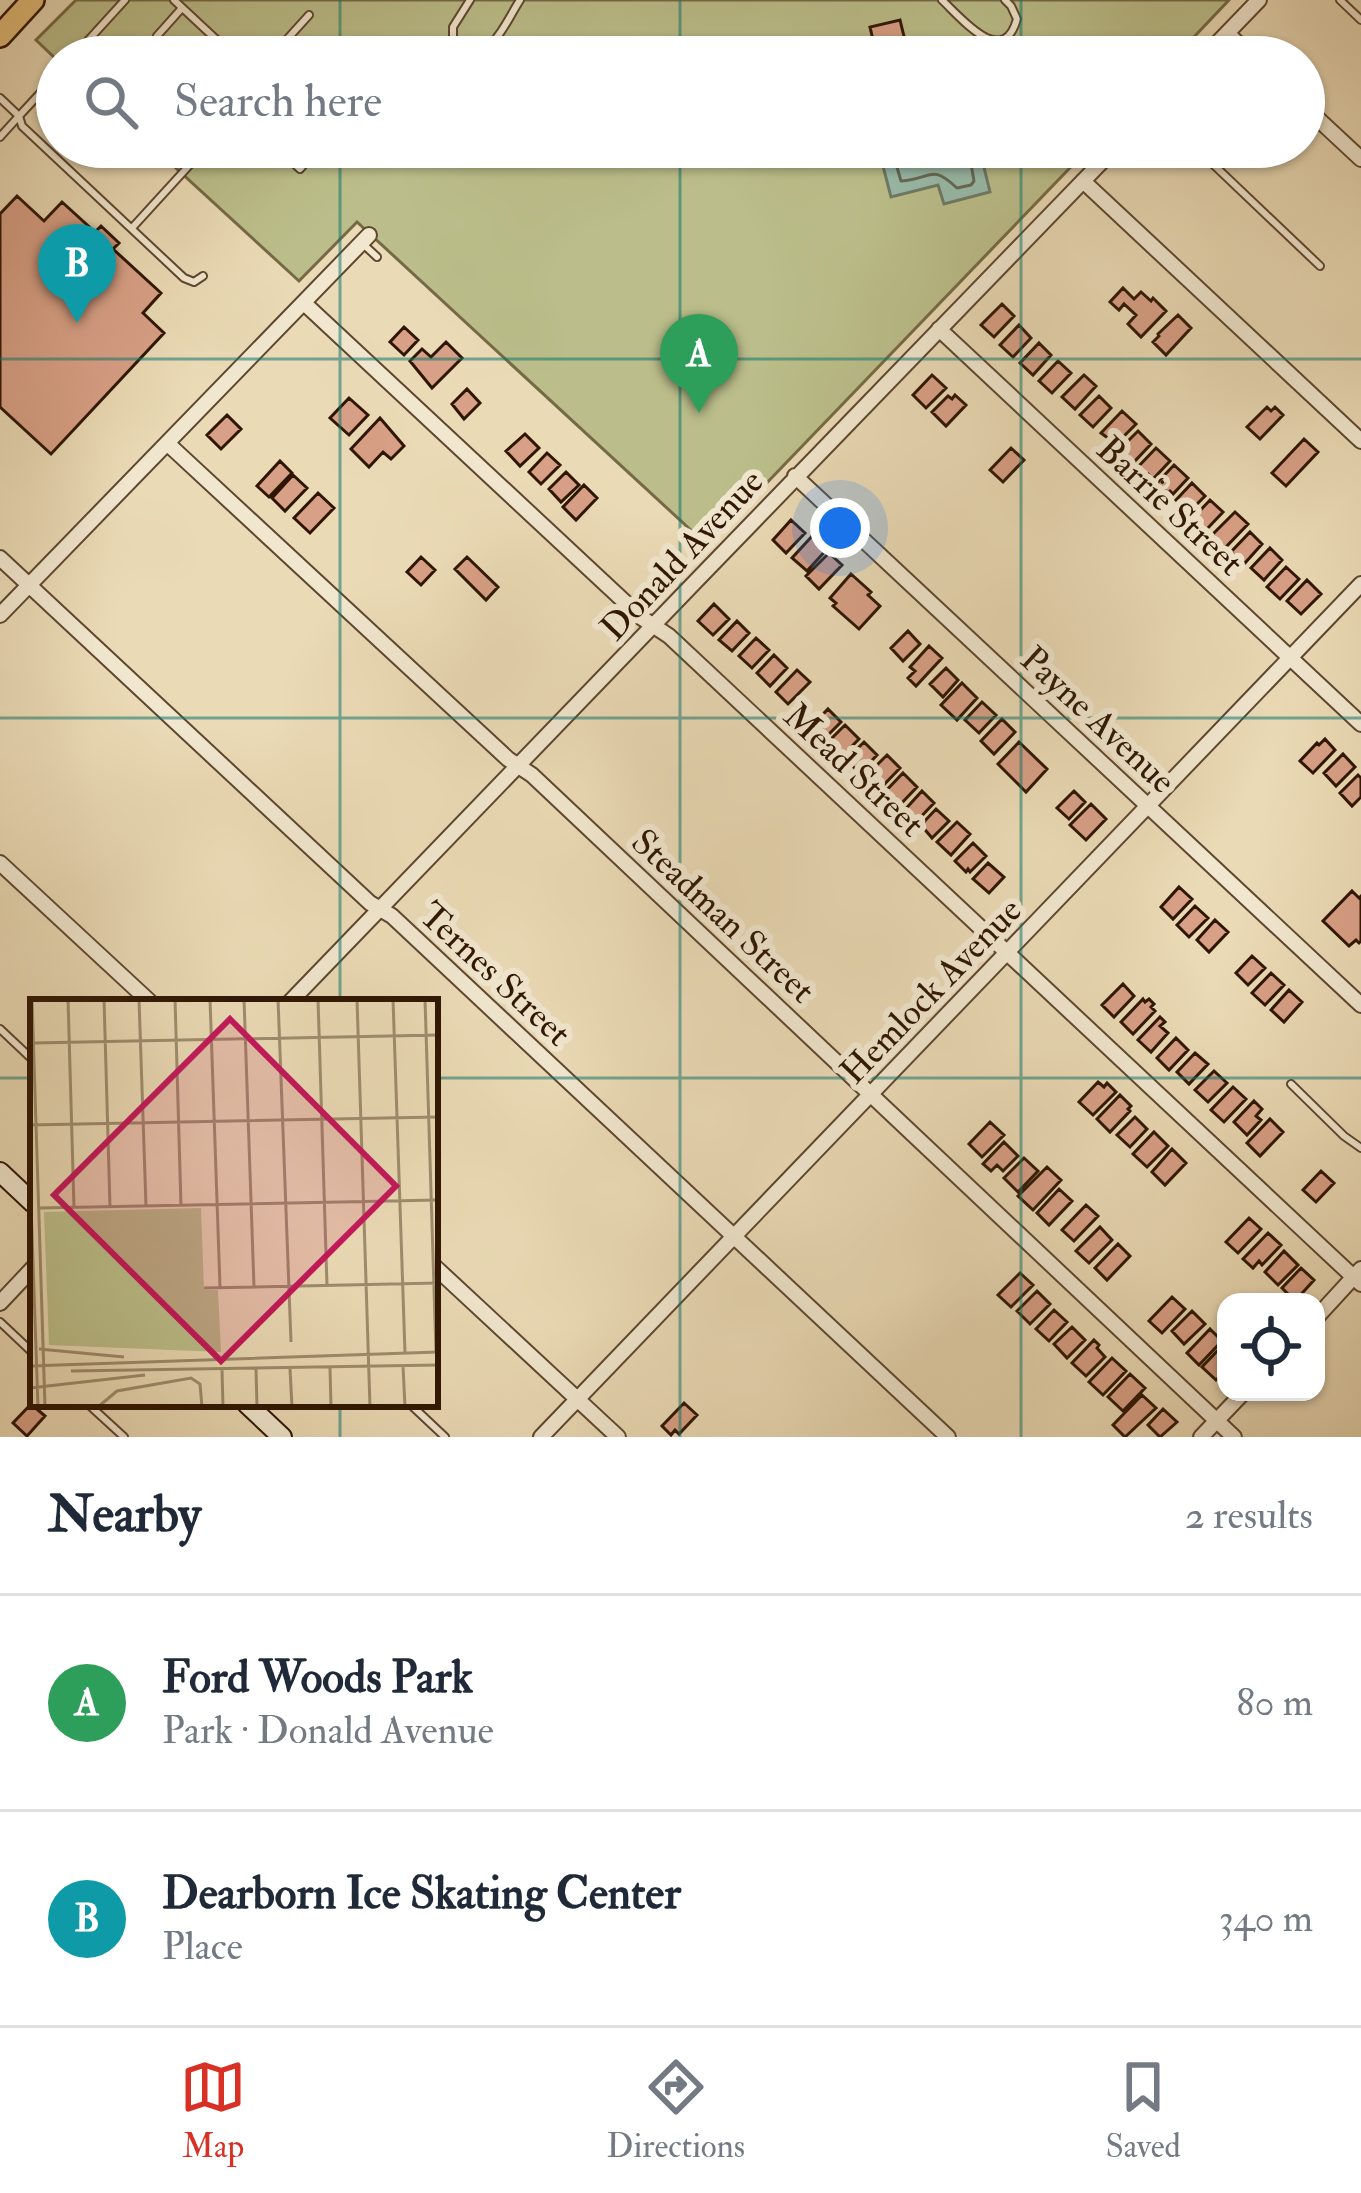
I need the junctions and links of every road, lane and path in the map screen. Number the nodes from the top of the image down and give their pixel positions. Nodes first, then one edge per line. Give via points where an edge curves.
1 (16, 0) edge
2 (33, 0) edge
3 (125, 0) edge
4 (174, 0) edge
5 (470, 0) edge
6 (520, 0) edge
7 (943, 0) edge
8 (1005, 0) edge
9 (1259, 0) edge
10 (1340, 0) edge
11 (182, 8) junction
12 (309, 15) dead end
13 (1361, 20) edge
14 (0, 22) edge
15 (1227, 33) junction
16 (0, 36) edge
17 (93, 36) edge
18 (157, 36) edge
19 (212, 36) edge
20 (290, 36) edge
21 (453, 36) edge
22 (497, 36) edge
23 (982, 36) edge
24 (1010, 36) edge
25 (1224, 36) edge
26 (1230, 36) edge
27 (0, 98) edge
28 (36, 98) edge
29 (20, 116) junction
30 (1325, 126) edge
31 (0, 137) edge
32 (36, 142) edge
33 (1361, 160) edge
34 (64, 168) edge
35 (187, 168) edge
36 (1096, 168) edge
37 (1217, 168) edge
38 (1083, 181) junction
39 (131, 230) junction
40 (365, 239) joint
41 (377, 257) dead end
42 (1320, 266) dead end
43 (203, 276) dead end
44 (304, 303) junction
45 (939, 329) junction
46 (1361, 441) edge
47 (167, 443) junction
48 (796, 476) junction
49 (0, 558) edge
50 (1361, 584) edge
51 (29, 585) junction
52 (0, 615) edge
53 (655, 626) junction
54 (1290, 657) junction
55 (1361, 724) edge
56 (519, 766) junction
57 (1148, 806) junction
58 (0, 863) edge
59 (380, 909) junction
60 (1008, 953) junction
61 (147, 999) edge
62 (293, 999) edge
63 (1361, 1005) edge
64 (0, 1029) edge
65 (30, 1057) edge
66 (1291, 1084) dead end
67 (872, 1095) junction
68 (1361, 1148) edge
69 (0, 1172) edge
70 (30, 1200) edge
71 (734, 1236) junction
72 (438, 1270) edge
73 (30, 1271) edge
74 (1358, 1277) edge
75 (0, 1303) edge
76 (1325, 1309) edge
77 (0, 1322) edge
78 (30, 1350) edge
79 (578, 1400) junction
80 (1235, 1401) edge
81 (91, 1407) edge
82 (250, 1407) edge
83 (413, 1407) edge
84 (1218, 1419) junction
85 (124, 1437) edge
86 (282, 1437) edge
87 (445, 1437) edge
88 (541, 1437) edge
89 (617, 1437) edge
90 (948, 1437) edge
91 (1201, 1437) edge
92 (1234, 1437) edge

1 - 14 main road
2 - 16 main road
3 - 17 lane
4 - 11 lane
5 - 21 lane
6 - 22 lane
7 - 23 lane
8 - 24 lane via 1018,19
9 - 15 street
10 - 13 lane
11 - 18 lane
11 - 19 lane
12 - 20 lane
15 - 25 street
15 - 26 street
27 - 29 lane
28 - 29 lane
29 - 31 lane
29 - 32 lane
30 - 33 street
34 - 39 lane
35 - 39 lane
36 - 38 street, Donald Avenue
37 - 42 lane
38 - 45 street, Donald Avenue
38 - 46 street
39 - 43 lane via 184,278
40 - 41 lane
40 - 44 street
44 - 47 street
44 - 53 street, Mead Street
45 - 48 street, Donald Avenue
45 - 54 street, Barrie Street
47 - 51 street
47 - 56 street, Steadman Street
48 - 53 street, Donald Avenue
48 - 57 street, Payne Avenue
49 - 51 street, Ternes Street
50 - 54 street, Hemlock Avenue
51 - 52 street
51 - 59 street, Ternes Street
53 - 56 street, Donald Avenue
53 - 60 street, Mead Street
54 - 55 street, Barrie Street
54 - 57 street, Hemlock Avenue
56 - 59 street, Donald Avenue
56 - 67 street, Steadman Street
57 - 60 street, Hemlock Avenue
57 - 63 street, Payne Avenue
58 - 61 street
59 - 62 street, Donald Avenue
59 - 71 street, Ternes Street
60 - 67 street, Hemlock Avenue
60 - 74 street, Mead Street
64 - 65 lane
66 - 68 lane
67 - 71 street, Hemlock Avenue
67 - 84 street, Steadman Street
69 - 70 street
71 - 79 street, Hemlock Avenue
71 - 90 street, Ternes Street
72 - 79 street
73 - 75 street
74 - 76 street
77 - 78 lane
79 - 88 street, Hemlock Avenue
79 - 89 street
80 - 84 street
81 - 85 lane
82 - 86 street
83 - 87 lane
84 - 91 street
84 - 92 street, Steadman Street

